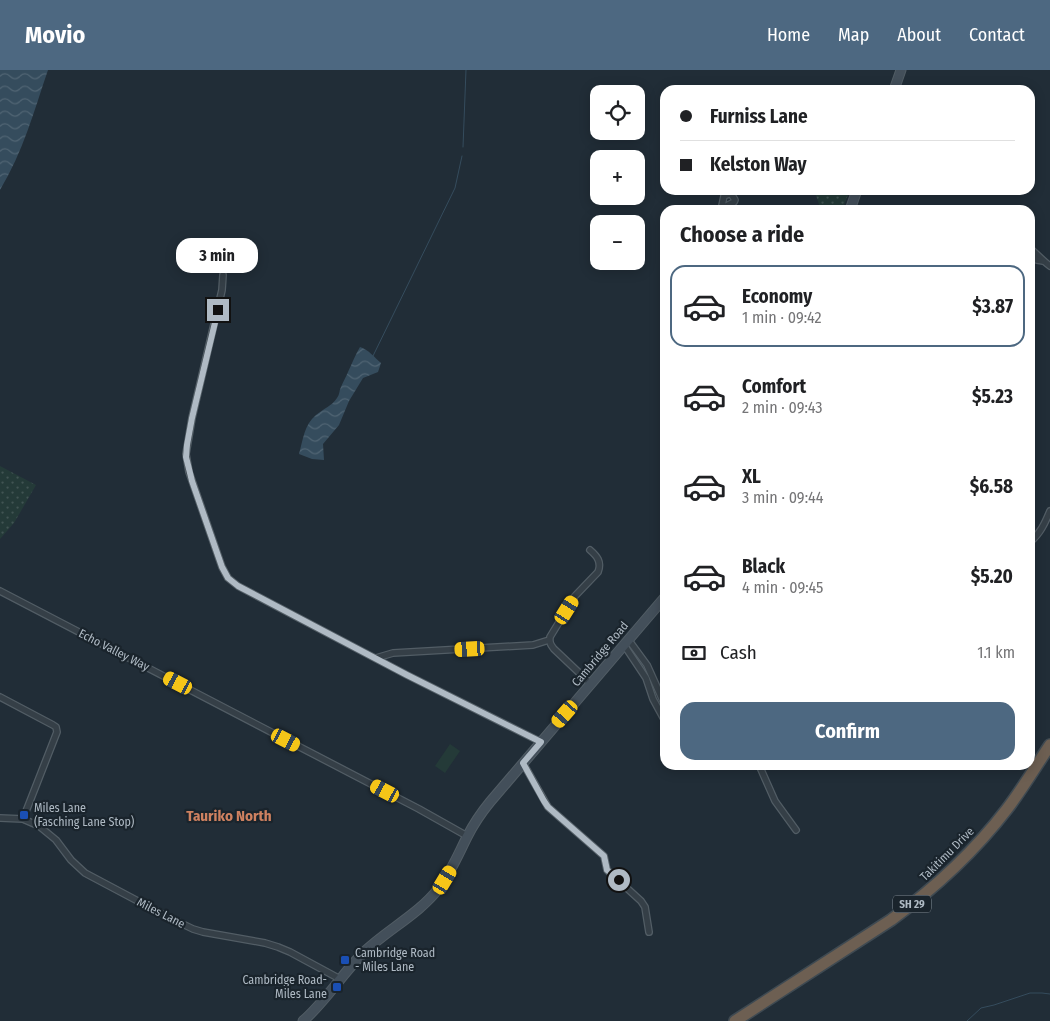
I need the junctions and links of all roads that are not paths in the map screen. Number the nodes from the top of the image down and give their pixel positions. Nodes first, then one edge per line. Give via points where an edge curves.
1 (900, 73) edge
2 (896, 85) edge
3 (1035, 255) edge
4 (1050, 266) edge
5 (223, 275) dead end
6 (1050, 512) edge
7 (1035, 539) edge
8 (590, 550) dead end
9 (0, 591) edge
10 (660, 603) edge
11 (549, 640) junction
12 (626, 642) junction
13 (375, 658) junction
14 (591, 684) junction
15 (660, 694) edge
16 (0, 697) edge
17 (660, 712) edge
18 (541, 742) junction
19 (1050, 745) edge
20 (523, 763) junction
21 (1035, 769) edge
22 (761, 770) edge
23 (1034, 770) edge
24 (0, 818) edge
25 (23, 819) junction
26 (796, 830) dead end
27 (467, 836) junction
28 (648, 932) dead end
29 (340, 978) junction
30 (303, 1021) edge
31 (735, 1021) edge

1 - 2 main road
3 - 4 street
5 - 13 street via 186,454 191,478 222,567 232,582
6 - 7 street
8 - 11 street via 598,557 598,572 575,596
9 - 27 street, Echo Valley Way
10 - 12 main road, Cambridge Road
11 - 13 street via 533,645 393,654
11 - 14 street via 554,649
12 - 14 main road, Cambridge Road
12 - 15 street via 647,664
12 - 17 street
13 - 18 street
14 - 18 main road, Cambridge Road
16 - 25 street via 57,730
18 - 20 main road, Cambridge Road
19 - 21 highway, Takitimu Drive / SH 29
20 - 27 main road, Cambridge Road
20 - 28 street via 548,807 604,856 607,870 641,901
22 - 26 street via 775,801
23 - 31 highway, Takitimu Drive / SH 29 via 979,843 947,876 891,920
24 - 25 street, Miles Lane
25 - 29 street, Miles Lane via 39,826 56,840 85,874 166,916 193,929 278,947
27 - 29 main road, Cambridge Road via 453,867 431,898 370,947
29 - 30 main road, Cambridge Road

